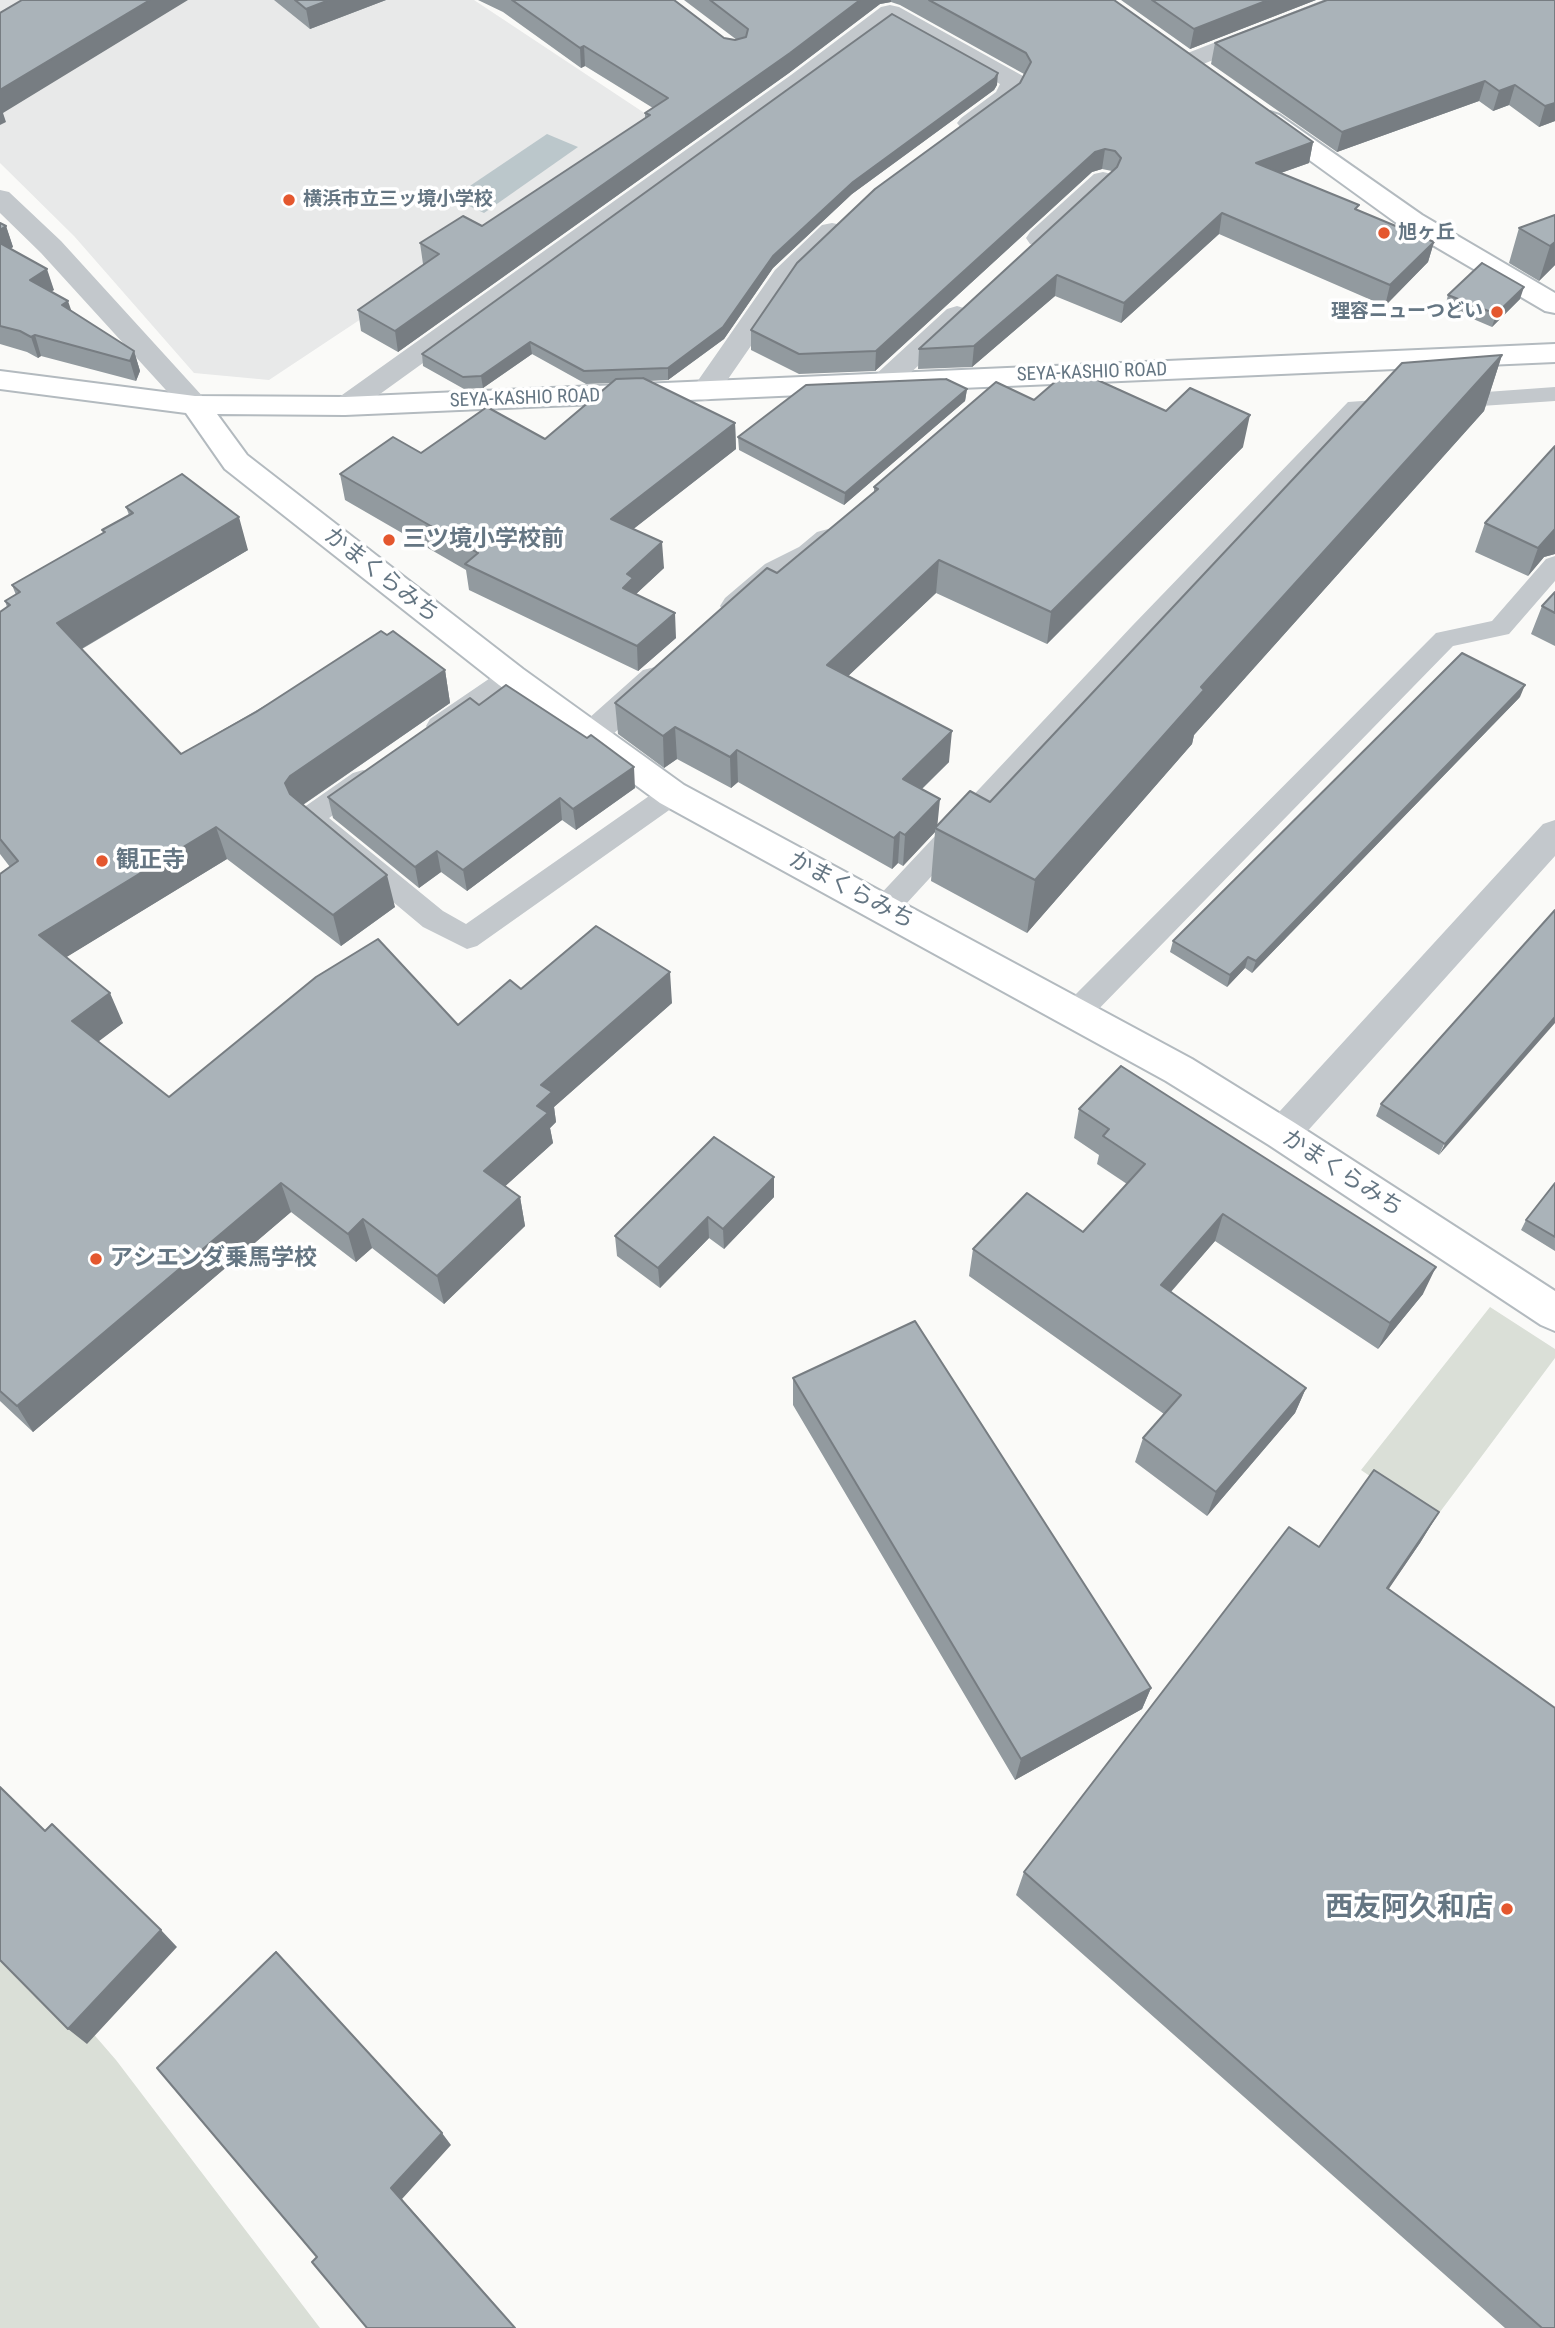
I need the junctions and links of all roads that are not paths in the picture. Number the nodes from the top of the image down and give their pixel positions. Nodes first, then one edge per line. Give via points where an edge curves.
1 (1345, 0) edge
2 (1167, 46) edge
3 (1189, 61) junction
4 (1210, 77) edge
5 (1253, 107) edge
6 (952, 137) edge
7 (1103, 180) edge
8 (0, 198) edge
9 (853, 211) edge
10 (1024, 253) edge
11 (974, 299) edge
12 (1555, 306) edge
13 (1555, 353) edge
14 (1016, 376) junction
15 (0, 380) edge
16 (884, 382) junction
17 (705, 392) junction
18 (1555, 394) edge
19 (985, 403) edge
20 (195, 405) junction
21 (345, 406) junction
22 (851, 519) edge
23 (1555, 565) edge
24 (714, 626) edge
25 (673, 662) edge
26 (511, 677) junction
27 (590, 735) junction
28 (421, 739) edge
29 (388, 763) edge
30 (672, 794) junction
31 (1555, 833) edge
32 (885, 908) junction
33 (1076, 1013) junction
34 (1282, 1134) junction
35 (1555, 1313) edge

1 - 3 street
2 - 3 street
3 - 4 street
5 - 12 street via 1412,221
6 - 21 street via 1007,96 1014,81 890,12
7 - 10 street
8 - 20 street via 51,247
9 - 17 street via 785,276
11 - 16 street
13 - 14 street, SEYA-KASHIO ROAD
14 - 16 street, SEYA-KASHIO ROAD
14 - 19 street
15 - 20 street, SEYA-KASHIO ROAD
16 - 17 street, SEYA-KASHIO ROAD
17 - 21 street, SEYA-KASHIO ROAD
18 - 32 lane via 1356,407
20 - 21 street, SEYA-KASHIO ROAD
20 - 26 street, かまくらみち via 236,462
22 - 24 street via 810,554 776,571
23 - 33 lane via 1500,628 1445,639
25 - 27 street
26 - 27 street, かまくらみち
26 - 28 lane
27 - 30 street, かまくらみち
29 - 30 lane via 310,817 433,919 467,938
30 - 32 street, かまくらみち
31 - 34 street
32 - 33 street, かまくらみち
33 - 34 street, かまくらみち
34 - 35 street, かまくらみち

